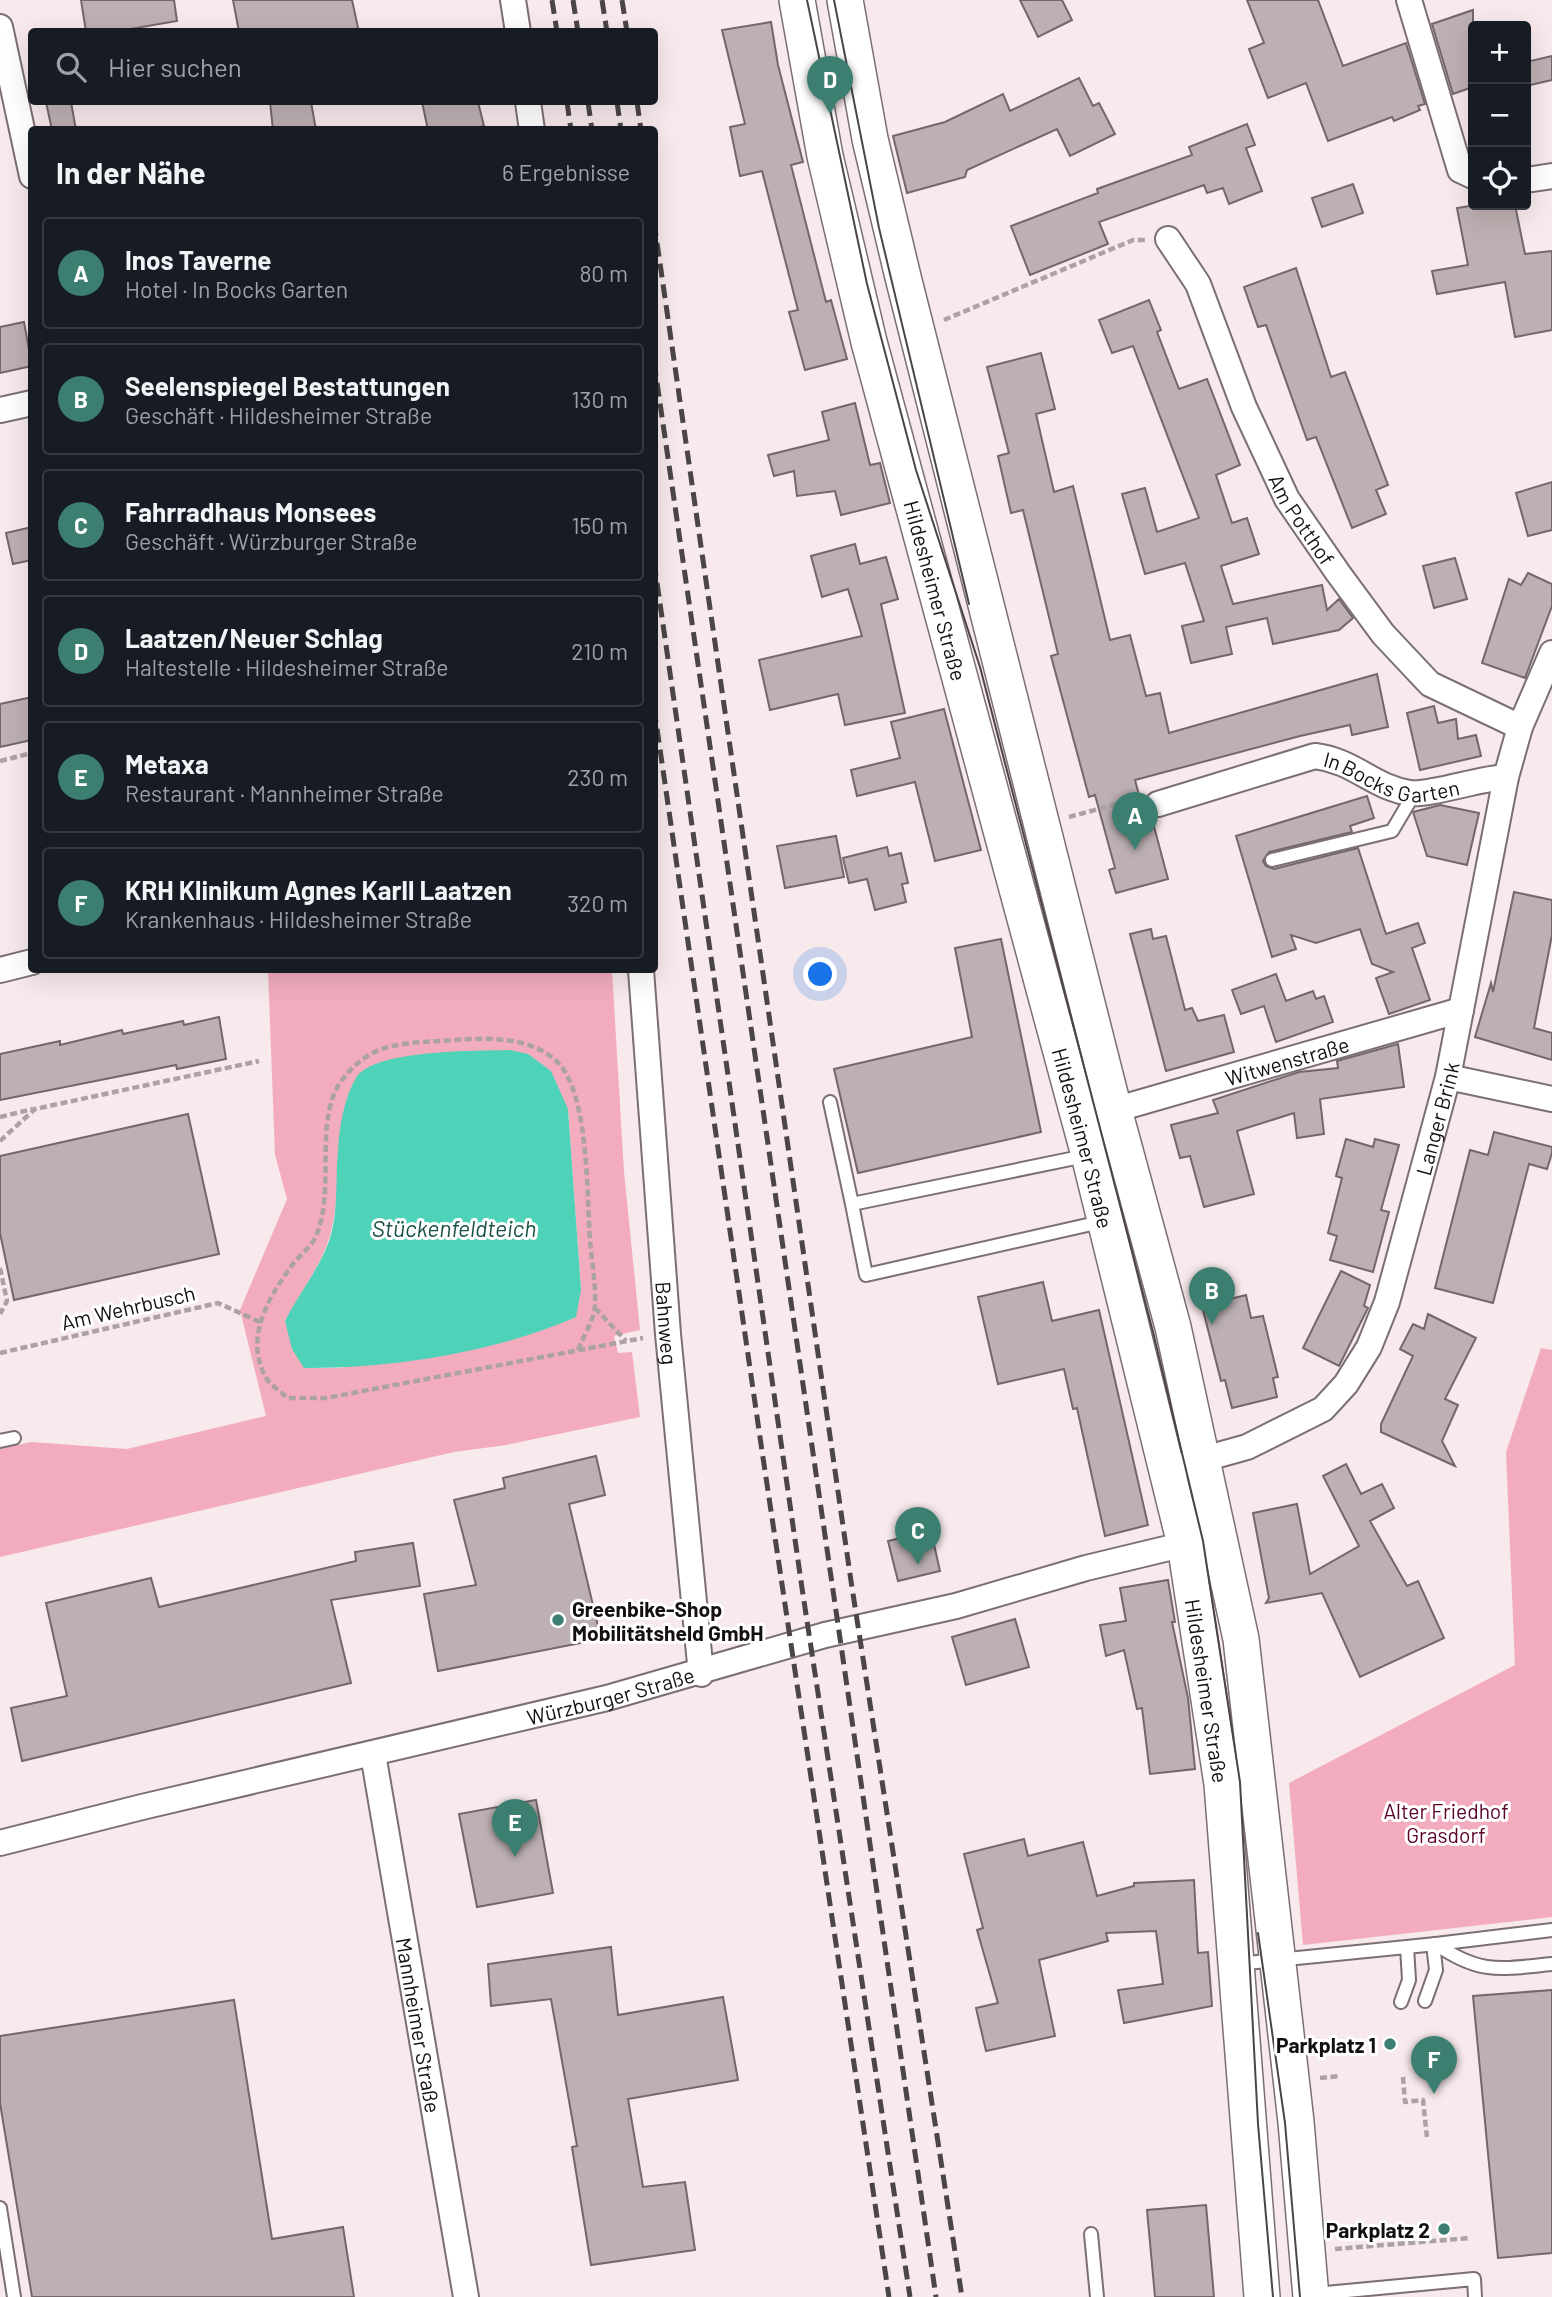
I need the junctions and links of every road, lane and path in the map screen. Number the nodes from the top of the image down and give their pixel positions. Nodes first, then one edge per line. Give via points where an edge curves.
1 (513, 0) edge
2 (797, 0) edge
3 (845, 0) edge
4 (1409, 0) edge
5 (0, 27) edge
6 (517, 28) edge
7 (528, 105) edge
8 (531, 126) edge
9 (28, 157) edge
10 (1468, 174) edge
11 (1552, 176) edge
12 (1531, 179) edge
13 (1168, 239) joint
14 (916, 331) junction
15 (28, 404) edge
16 (0, 410) edge
17 (1552, 653) edge
18 (1520, 727) junction
19 (28, 754) edge
20 (0, 761) edge
21 (1506, 777) junction
22 (1414, 794) junction
23 (1158, 804) joint
24 (1042, 824) junction
25 (1272, 860) dead end
26 (28, 963) edge
27 (0, 970) edge
28 (641, 973) edge
29 (1461, 1010) junction
30 (259, 1062) dead end
31 (1448, 1077) junction
32 (1552, 1099) edge
33 (830, 1102) dead end
34 (35, 1109) junction
35 (1114, 1110) junction
36 (0, 1117) edge
37 (0, 1141) edge
38 (1089, 1155) junction
39 (852, 1204) junction
40 (1106, 1220) junction
41 (0, 1268) edge
42 (595, 1308) junction
43 (0, 1314) edge
44 (260, 1322) junction
45 (668, 1334) junction
46 (626, 1341) junction
47 (578, 1350) junction
48 (0, 1353) edge
49 (14, 1438) dead end
50 (0, 1441) edge
51 (1185, 1464) junction
52 (1220, 1537) junction
53 (1185, 1544) junction
54 (701, 1674) junction
55 (373, 1754) junction
56 (0, 1843) edge
57 (1552, 1930) edge
58 (1435, 1944) junction
59 (1406, 1947) junction
60 (1277, 1961) junction
61 (1237, 1964) junction
62 (1552, 1964) edge
63 (1425, 2001) dead end
64 (1401, 2002) dead end
65 (1403, 2077) dead end
66 (1427, 2138) dead end
67 (0, 2208) edge
68 (1091, 2234) dead end
69 (1470, 2238) dead end
70 (1343, 2248) dead end
71 (1311, 2296) edge
72 (14, 2297) edge
73 (466, 2297) edge
74 (1097, 2297) edge
75 (1262, 2297) edge
76 (1475, 2297) edge

1 - 6 street
2 - 38 street, Hildesheimer Straße via 825,156 869,342
3 - 14 street, Hildesheimer Straße via 870,139
4 - 10 street via 1460,170
5 - 9 street
7 - 8 street
11 - 12 street
13 - 14 path via 1133,240
13 - 18 street, Am Potthof via 1198,284 1244,407 1287,499 1338,573 1383,634 1430,684
14 - 24 street, Hildesheimer Straße
15 - 16 street
17 - 18 street, Langer Brink
18 - 21 street, Langer Brink
19 - 20 path
21 - 22 street, In Bocks Garten
21 - 29 street, Langer Brink
22 - 23 street, In Bocks Garten via 1388,789 1339,759 1315,756
22 - 25 lane via 1392,831
23 - 24 path via 1145,797
24 - 35 street, Hildesheimer Straße
26 - 27 street
28 - 45 street, Bahnweg
29 - 31 street, Langer Brink
29 - 35 street, Witwenstraße
30 - 34 path
31 - 32 street
31 - 51 street, Langer Brink via 1387,1302 1369,1347 1346,1384 1323,1409 1247,1447
33 - 39 lane
34 - 36 path
34 - 37 path
35 - 51 street, Hildesheimer Straße via 1173,1327
38 - 39 lane
38 - 40 street, Hildesheimer Straße
39 - 40 lane via 866,1275
40 - 51 street, Hildesheimer Straße
41 - 43 path via 7,1301
42 - 44 path via 582,1132 574,1092 561,1066 534,1046 461,1039 378,1049 340,1082 331,1109 316,1236 277,1285
42 - 46 path
42 - 47 path
44 - 47 path via 265,1377 288,1398 326,1398
44 - 48 path, Am Wehrbusch via 218,1303
45 - 46 path
45 - 54 street, Bahnweg
46 - 47 path
49 - 50 lane
51 - 52 street, Hildesheimer Straße
51 - 53 street, Hildesheimer Straße
52 - 53 street, Würzburger Straße
52 - 60 street, Hildesheimer Straße via 1241,1639
53 - 54 street, Würzburger Straße via 825,1636
53 - 61 street, Hildesheimer Straße via 1222,1784
54 - 55 street, Würzburger Straße
55 - 56 street, Würzburger Straße
55 - 73 street, Mannheimer Straße
57 - 58 lane
58 - 59 lane
58 - 62 lane via 1462,1962 1494,1969
58 - 63 lane via 1436,1970
59 - 60 lane
59 - 64 lane via 1409,1980
60 - 61 lane
60 - 71 street, Hildesheimer Straße
61 - 75 street, Hildesheimer Straße
65 - 66 path via 1405,2102 1423,2100
67 - 72 lane
68 - 74 lane
69 - 70 path
71 - 76 lane via 1474,2279

